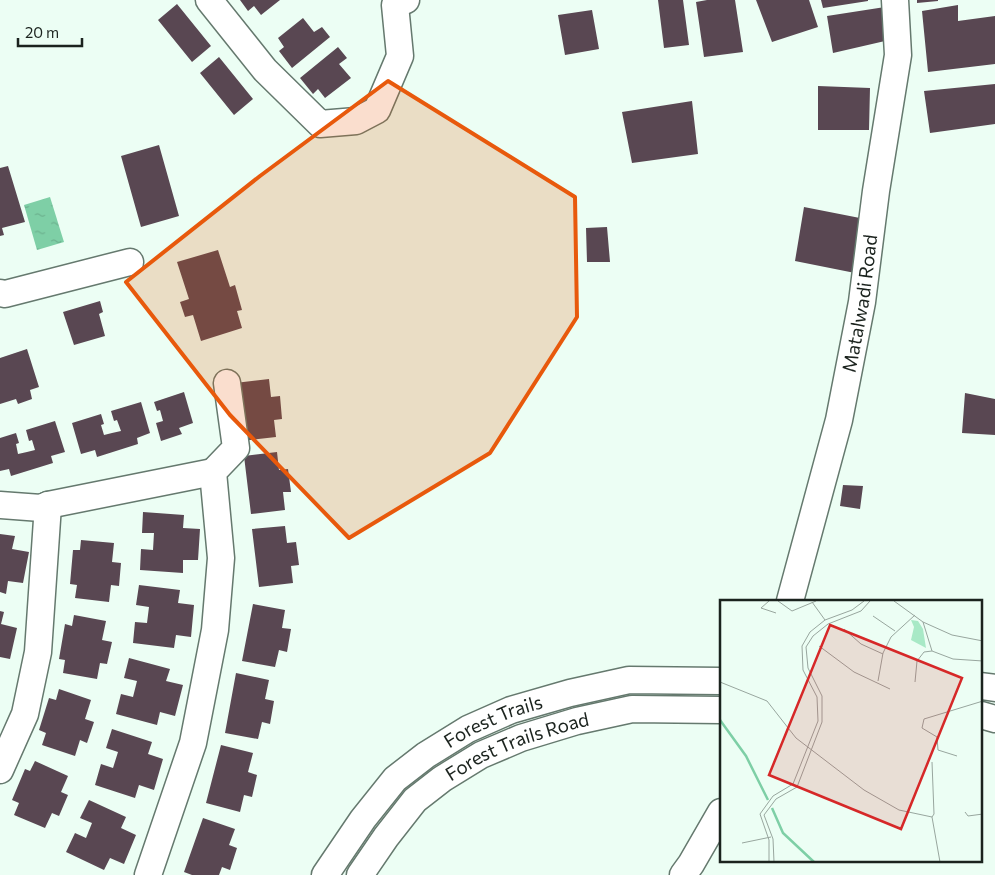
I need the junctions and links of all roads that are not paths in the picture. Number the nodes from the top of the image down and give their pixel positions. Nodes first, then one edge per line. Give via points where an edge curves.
1 (209, 0) edge
2 (406, 0) edge
3 (895, 0) edge
4 (130, 262) dead end
5 (0, 293) edge
6 (228, 383) dead end
7 (213, 472) junction
8 (48, 504) junction
9 (0, 505) edge
10 (790, 600) edge
11 (720, 681) edge
12 (982, 686) edge
13 (995, 688) edge
14 (720, 710) edge
15 (982, 715) edge
16 (995, 718) edge
17 (0, 770) edge
18 (720, 814) edge
19 (148, 875) edge
20 (325, 875) edge
21 (360, 875) edge
22 (683, 875) edge

1 - 2 street via 265,70 320,124 356,121 377,110 400,56 395,5
3 - 10 street, Matalwadi Road via 898,55 862,302 839,420
4 - 5 street
6 - 7 street via 236,448
7 - 8 street
7 - 19 street via 221,558 215,630 193,743
8 - 9 street via 41,508
8 - 17 street via 38,652 25,714
11 - 20 street, Forest Trails via 629,680 511,710 468,729 395,779 362,819
12 - 13 street
14 - 21 street, Forest Trails Road via 632,709 521,738 481,755 415,800
15 - 16 street
18 - 22 street

